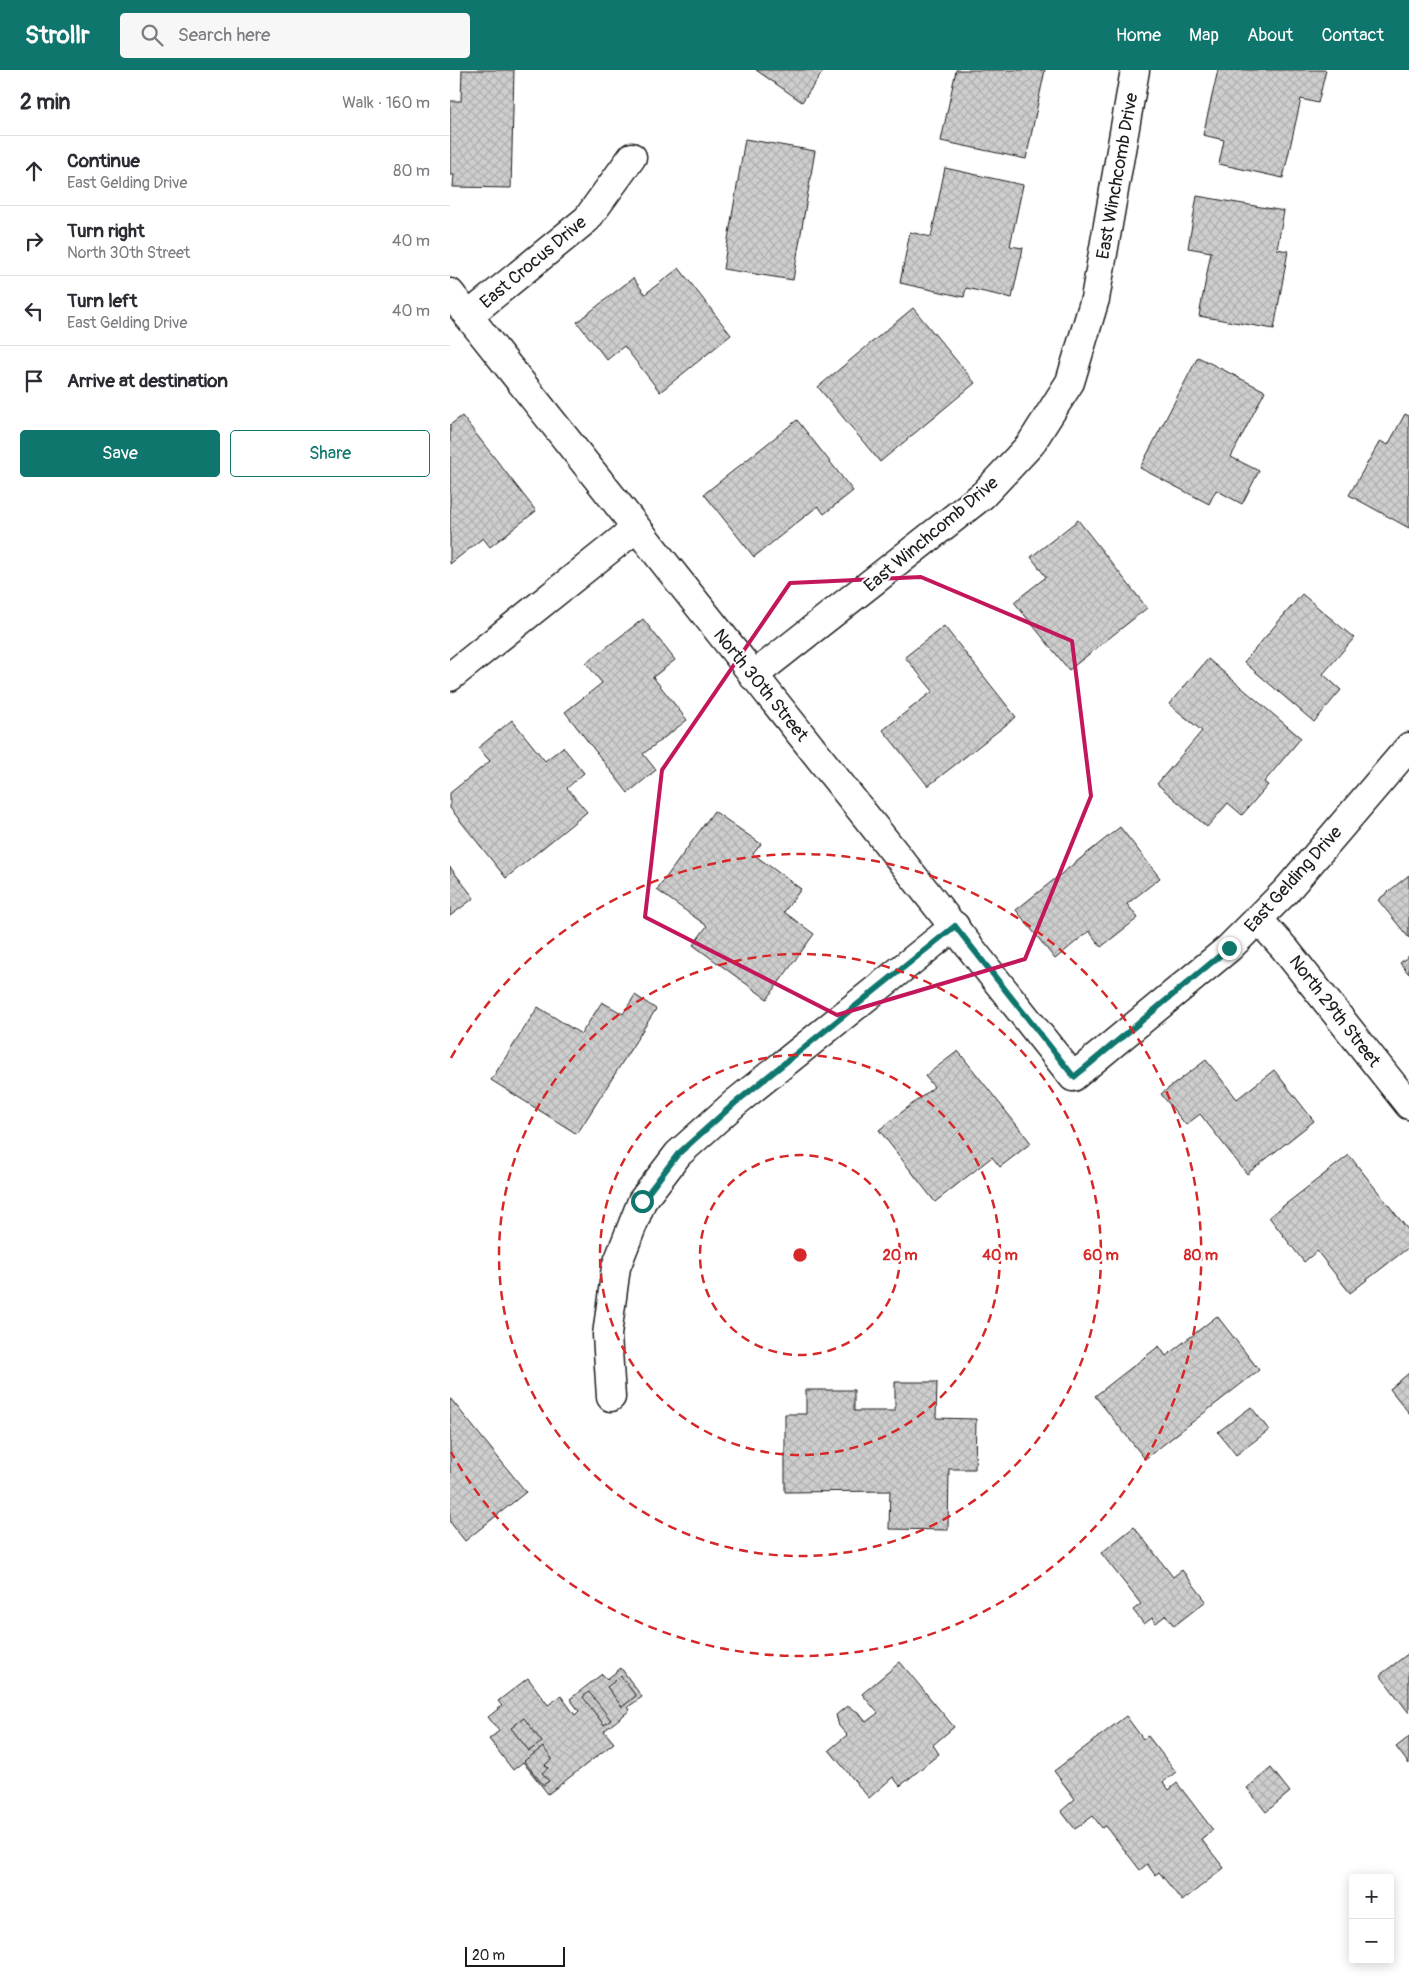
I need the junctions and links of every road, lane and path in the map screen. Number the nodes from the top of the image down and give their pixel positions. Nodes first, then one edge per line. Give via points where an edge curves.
1 (1135, 70) edge
2 (632, 157) dead end
3 (450, 292) edge
4 (468, 316) junction
5 (636, 528) junction
6 (754, 676) junction
7 (450, 677) edge
8 (1409, 747) edge
9 (1258, 919) junction
10 (955, 926) junction
11 (1074, 1077) joint
12 (1409, 1104) edge
13 (611, 1396) dead end

1 - 6 street, East Winchcomb Drive via 1095,300 1070,382 1030,445 983,495
2 - 4 street, East Crocus Drive via 587,219
3 - 4 street, North 30th Street
4 - 5 street, North 30th Street
5 - 6 street, North 30th Street
5 - 7 street
6 - 10 street, North 30th Street
8 - 9 street, East Gelding Drive via 1286,891
9 - 11 street, East Gelding Drive via 1229,948
9 - 12 street, North 29th Street via 1286,949
10 - 11 street, North 30th Street
10 - 13 street via 735,1103 678,1154 642,1201 616,1266 607,1336

